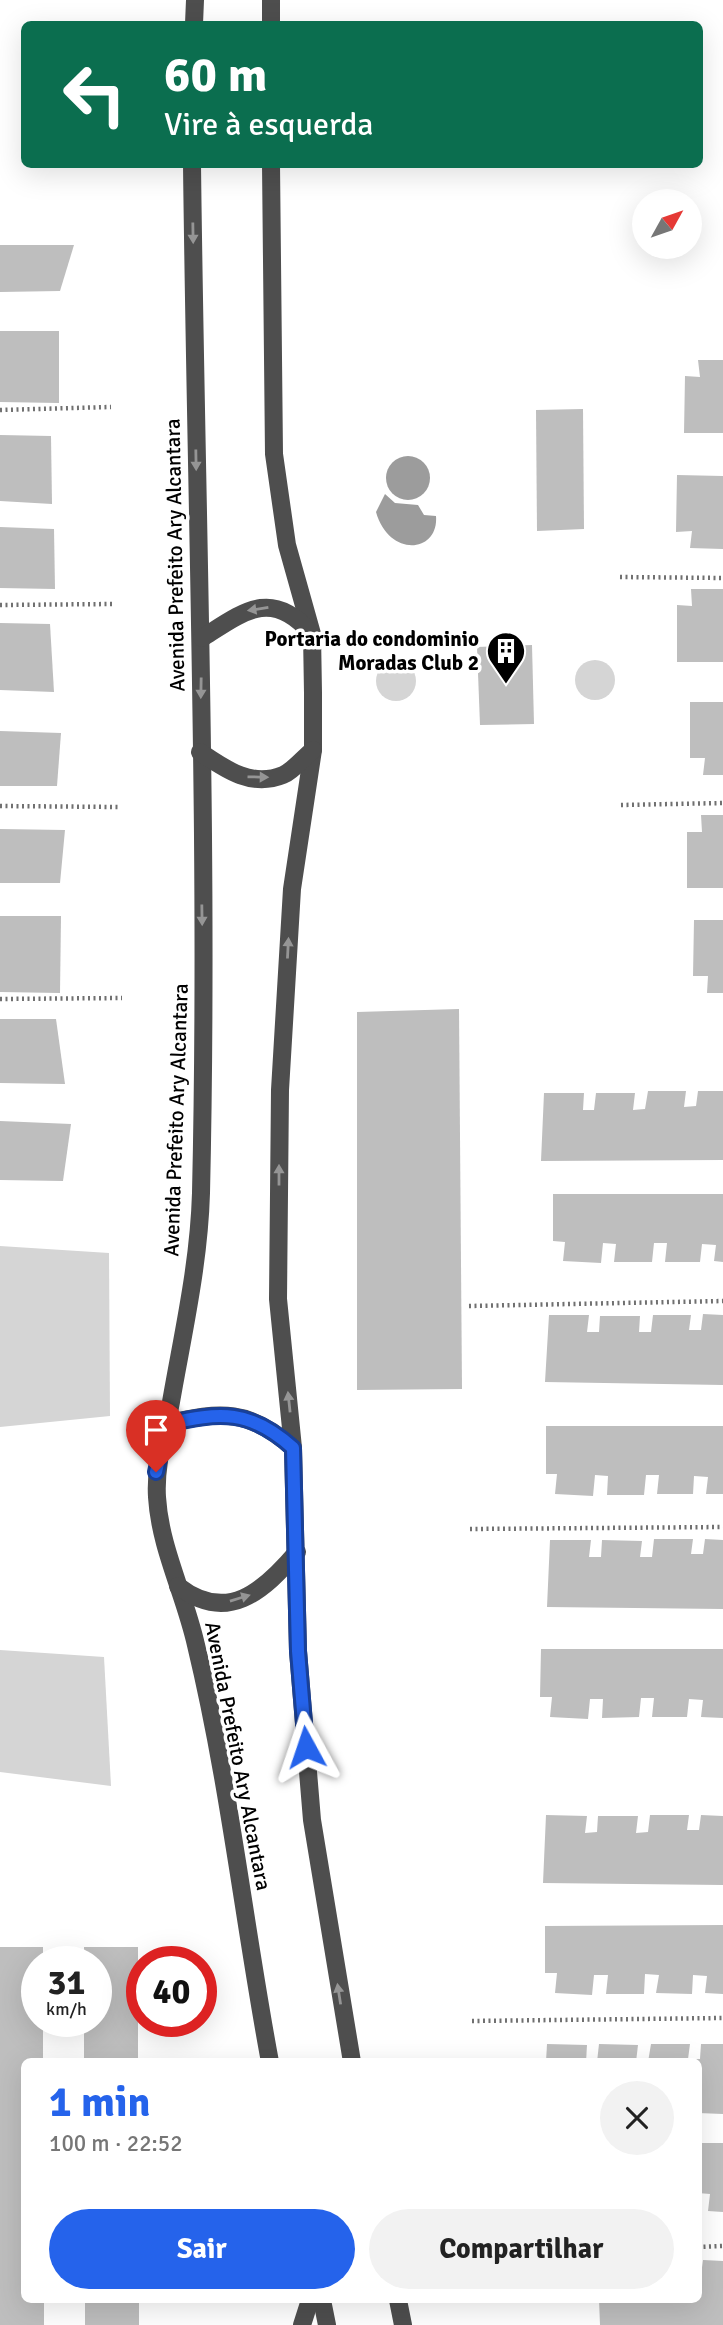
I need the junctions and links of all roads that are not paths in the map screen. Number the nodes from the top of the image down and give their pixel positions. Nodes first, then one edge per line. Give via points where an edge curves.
1 (195, 0) edge
2 (271, 0) edge
3 (194, 21) edge
4 (271, 21) edge
5 (192, 168) edge
6 (271, 168) edge
7 (312, 634) junction
8 (202, 638) junction
9 (313, 750) junction
10 (200, 752) junction
11 (167, 1424) junction
12 (293, 1448) junction
13 (298, 1552) junction
14 (177, 1586) junction
15 (269, 2058) edge
16 (351, 2058) edge
17 (309, 2303) edge
18 (322, 2303) edge
19 (399, 2303) edge
20 (302, 2325) edge
21 (327, 2325) edge
22 (403, 2325) edge

1 - 3 street
2 - 4 street
5 -> 8 street, Avenida Prefeito Ary Alcantara
6 - 7 street via 274,454 287,545
7 -> 8 street via 297,618 277,607 253,608
7 - 9 street
8 -> 10 street, Avenida Prefeito Ary Alcantara
10 -> 9 street via 231,772 255,780 284,775
12 -> 9 street via 278,1298 280,1090 292,889
10 -> 11 street, Avenida Prefeito Ary Alcantara via 204,1045 200,1243
11 - 12 street via 203,1415 251,1419 274,1430
11 - 14 street, Avenida Prefeito Ary Alcantara via 156,1472 157,1503
12 - 13 street
14 -> 13 street via 194,1598 215,1603 238,1601 261,1590
16 -> 13 street via 312,1820 298,1651
14 - 15 street, Avenida Prefeito Ary Alcantara via 201,1668
17 - 20 street
18 - 21 street
19 - 22 street

